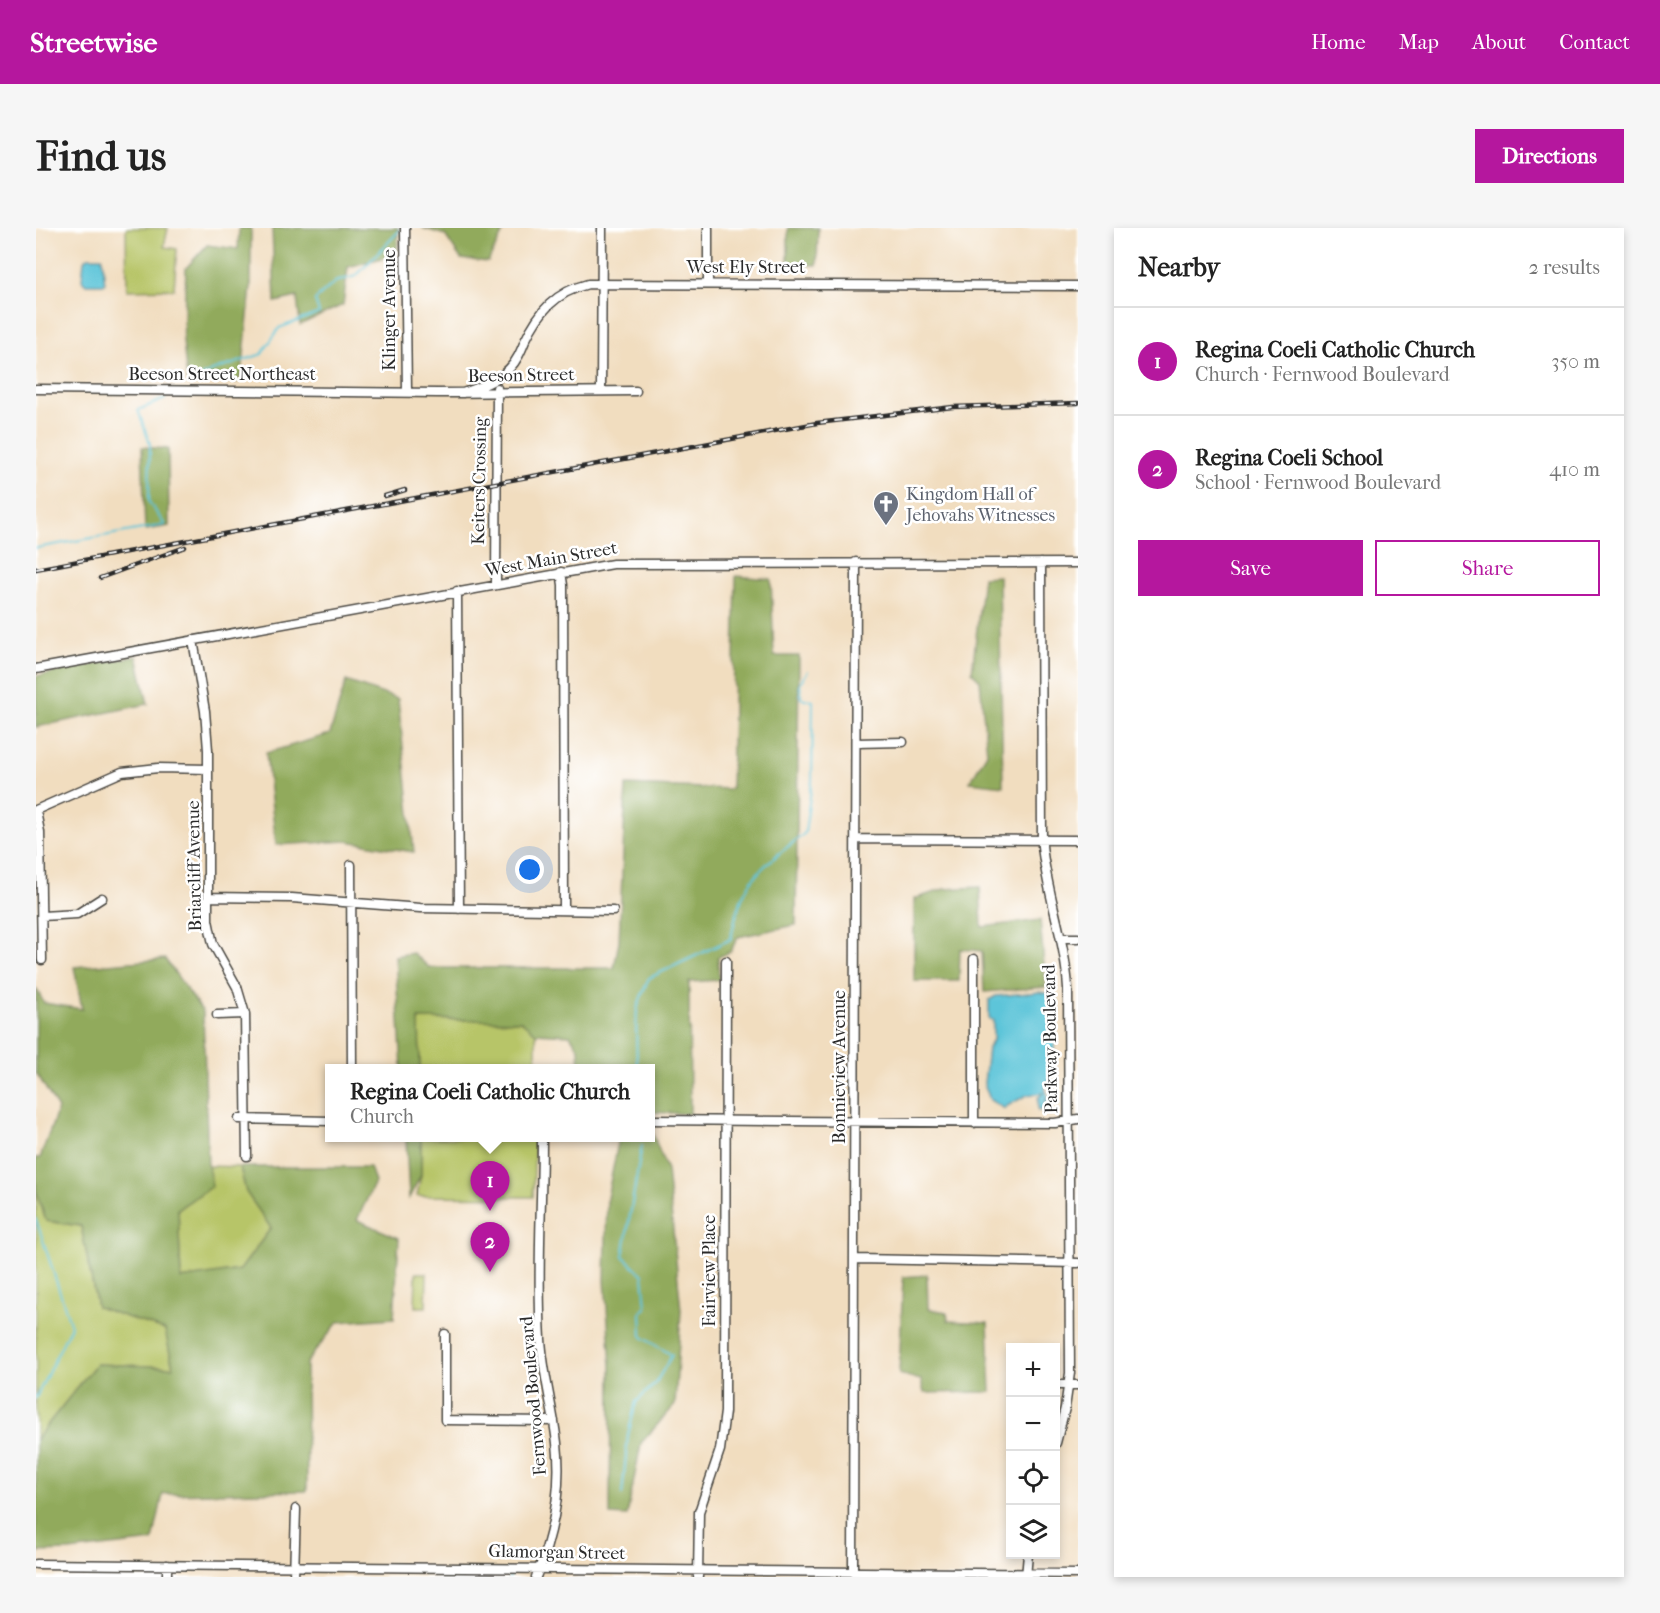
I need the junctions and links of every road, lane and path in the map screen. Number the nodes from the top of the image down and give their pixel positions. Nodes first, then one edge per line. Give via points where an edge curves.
1 (405, 228) edge
2 (602, 228) edge
3 (708, 228) edge
4 (602, 282) junction
5 (708, 284) junction
6 (1078, 286) edge
7 (497, 378) junction
8 (36, 389) edge
9 (601, 391) junction
10 (636, 391) dead end
11 (407, 392) junction
12 (497, 392) junction
13 (464, 393) junction
14 (856, 562) junction
15 (1041, 563) junction
16 (1078, 563) edge
17 (561, 572) junction
18 (496, 584) junction
19 (457, 591) junction
20 (193, 640) junction
21 (36, 669) edge
22 (856, 742) junction
23 (903, 742) dead end
24 (208, 769) junction
25 (36, 811) edge
26 (856, 839) junction
27 (1042, 839) junction
28 (1078, 840) edge
29 (351, 865) dead end
30 (208, 897) junction
31 (102, 898) dead end
32 (351, 904) junction
33 (459, 909) junction
34 (564, 910) junction
35 (613, 911) dead end
36 (42, 916) junction
37 (1062, 938) junction
38 (1078, 938) edge
39 (974, 959) dead end
40 (42, 960) dead end
41 (726, 961) dead end
42 (245, 1014) junction
43 (217, 1015) dead end
44 (1073, 1030) edge
45 (352, 1064) edge
46 (242, 1119) junction
47 (1078, 1119) edge
48 (325, 1120) edge
49 (655, 1120) edge
50 (726, 1121) junction
51 (856, 1122) junction
52 (974, 1123) junction
53 (1068, 1123) junction
54 (1078, 1128) edge
55 (542, 1142) edge
56 (247, 1156) dead end
57 (856, 1259) junction
58 (1074, 1263) edge
59 (445, 1334) dead end
60 (1074, 1384) edge
61 (554, 1421) junction
62 (1060, 1430) edge
63 (296, 1509) dead end
64 (1028, 1559) edge
65 (36, 1564) edge
66 (167, 1565) junction
67 (294, 1567) junction
68 (853, 1571) junction
69 (538, 1573) edge
70 (698, 1574) edge
71 (1078, 1574) edge
72 (1027, 1575) edge
73 (167, 1577) edge
74 (294, 1577) edge

1 - 11 street, Klinger Avenue
2 - 4 street
3 - 5 street
4 - 5 street, West Ely Street
4 - 7 street, West Ely Street via 568,290 548,304 515,362
4 - 9 street
5 - 6 street, West Ely Street
7 - 12 street, Keiters Crossing
7 - 13 street, West Ely Street
8 - 11 street, Beeson Street Northeast
9 - 10 street, Beeson Street
9 - 12 street, Beeson Street
11 - 13 street, Beeson Street
12 - 13 street, Beeson Street
12 - 18 street, Keiters Crossing
14 - 15 street, West Main Street
14 - 17 street, West Main Street via 633,562
14 - 22 street, Bonnieview Avenue
15 - 16 street, West Main Street
15 - 27 street, Parkway Boulevard
17 - 18 street, West Main Street
17 - 34 street
18 - 19 street, West Main Street
19 - 20 street, West Main Street
19 - 33 street
20 - 21 street, West Main Street
20 - 24 street, Briarcliff Avenue via 205,711
22 - 23 street
22 - 26 street, Bonnieview Avenue
24 - 25 street via 122,772
24 - 30 street, Briarcliff Avenue
25 - 36 street
26 - 27 street
26 - 51 street, Bonnieview Avenue
27 - 28 street
27 - 37 street, Parkway Boulevard via 1046,875
29 - 32 street
30 - 32 street via 292,898
30 - 42 street, Briarcliff Avenue via 212,939 237,987
31 - 36 street via 77,914
32 - 33 street
32 - 45 street
33 - 34 street
34 - 35 street
36 - 40 street
37 - 38 street
37 - 44 street, Parkway Boulevard
39 - 52 street
41 - 50 street, Fairview Place
42 - 43 street
42 - 46 street, Briarcliff Avenue
44 - 53 street, Parkway Boulevard
46 - 48 street
46 - 56 street, Briarcliff Avenue
47 - 53 street
49 - 50 street
50 - 51 street
50 - 70 street, Fairview Place via 725,1412 720,1450 699,1512
51 - 52 street
51 - 57 street, Bonnieview Avenue
52 - 53 street
53 - 54 street
53 - 58 street, Parkway Boulevard
55 - 61 street, Fernwood Boulevard via 540,1335 543,1373
57 - 58 street
57 - 68 street, Bonnieview Avenue
58 - 60 street, Parkway Boulevard
59 - 61 street via 445,1420
60 - 62 street, Parkway Boulevard
61 - 69 street, Fernwood Boulevard via 556,1496
63 - 67 street
64 - 72 street
65 - 66 street, Glamorgan Street
66 - 67 street, Glamorgan Street
66 - 73 street
67 - 69 street, Glamorgan Street
67 - 74 street
68 - 70 street, Glamorgan Street
68 - 72 street, Glamorgan Street
69 - 70 street, Glamorgan Street
71 - 72 street, Glamorgan Street

